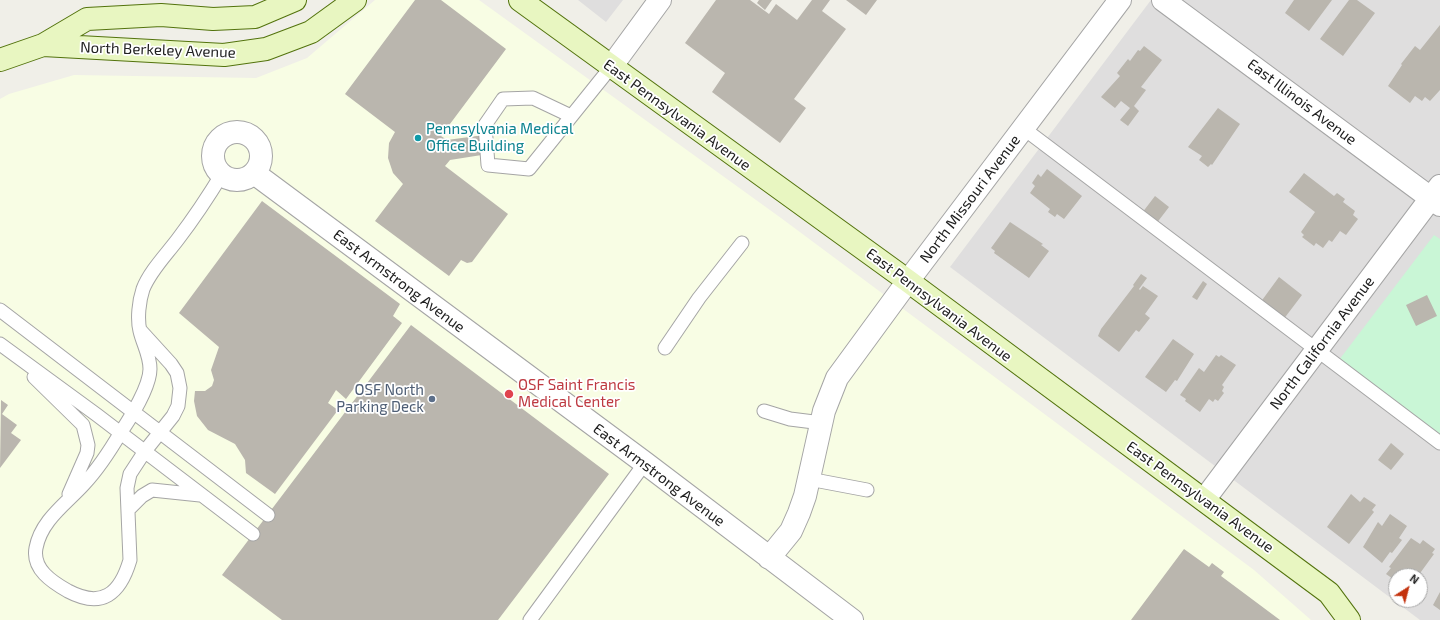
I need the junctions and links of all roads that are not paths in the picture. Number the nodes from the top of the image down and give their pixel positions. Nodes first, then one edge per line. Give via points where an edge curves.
1 (295, 0) edge
2 (355, 0) edge
3 (520, 0) edge
4 (660, 0) edge
5 (1120, 0) edge
6 (1163, 0) edge
7 (43, 45) junction
8 (0, 60) edge
9 (611, 67) junction
10 (571, 116) junction
11 (1023, 128) junction
12 (254, 173) junction
13 (222, 174) junction
14 (1437, 196) edge
15 (742, 243) dead end
16 (908, 281) junction
17 (0, 310) edge
18 (140, 330) junction
19 (0, 345) edge
20 (665, 348) dead end
21 (1317, 350) junction
22 (764, 411) dead end
23 (132, 412) junction
24 (822, 423) junction
25 (121, 433) junction
26 (159, 433) junction
27 (1440, 443) edge
28 (145, 451) junction
29 (645, 463) junction
30 (809, 479) junction
31 (867, 490) dead end
32 (200, 495) junction
33 (67, 500) junction
34 (1204, 500) junction
35 (128, 510) junction
36 (268, 515) dead end
37 (253, 534) dead end
38 (769, 558) junction
39 (530, 620) edge
40 (852, 620) edge
41 (1349, 620) edge

1 - 7 street, North Berkeley Avenue via 255,17 213,19 161,15 87,18
2 - 7 street, North Berkeley Avenue via 311,32 266,49 224,55
3 - 9 street, East Pennsylvania Avenue
4 - 9 street
5 - 11 street, North Missouri Avenue
6 - 14 street, East Illinois Avenue
7 - 8 street, North Berkeley Avenue
9 - 10 lane
9 - 16 street, East Pennsylvania Avenue
10 - 10 lane via 529,169 488,165 485,125 503,99 533,98
11 - 16 street, North Missouri Avenue
11 - 21 lane
12 - 13 street via 242,180 228,178
12 - 13 street via 261,160 258,144 247,134 239,132 224,136 215,148 214,162
12 - 29 street, East Armstrong Avenue
13 - 18 lane via 200,210 148,280 141,300
14 - 21 street, North California Avenue
15 - 20 lane via 699,298
16 - 24 street, North Missouri Avenue via 837,378
16 - 34 street, East Pennsylvania Avenue
17 - 23 lane
18 - 23 lane via 150,370
18 - 26 lane via 171,364 179,382 178,406
19 - 25 lane
19 - 33 lane via 83,425 88,445 87,453
21 - 27 lane
21 - 34 street, North California Avenue
22 - 24 lane via 790,419
23 - 25 lane
23 - 26 lane
24 - 30 street, North Missouri Avenue
25 - 28 lane
25 - 33 lane via 84,484
26 - 28 lane
26 - 36 lane
28 - 32 lane
28 - 35 lane via 130,474 127,488
29 - 38 street, East Armstrong Avenue
29 - 39 lane
30 - 31 lane
30 - 38 street, North Missouri Avenue via 791,531
32 - 35 lane via 152,490
32 - 37 lane
33 - 35 lane via 55,512 39,537 36,561 40,569 55,583 75,594 95,600 115,590 128,569
34 - 41 street, East Pennsylvania Avenue via 1329,593
38 - 40 street, East Armstrong Avenue

